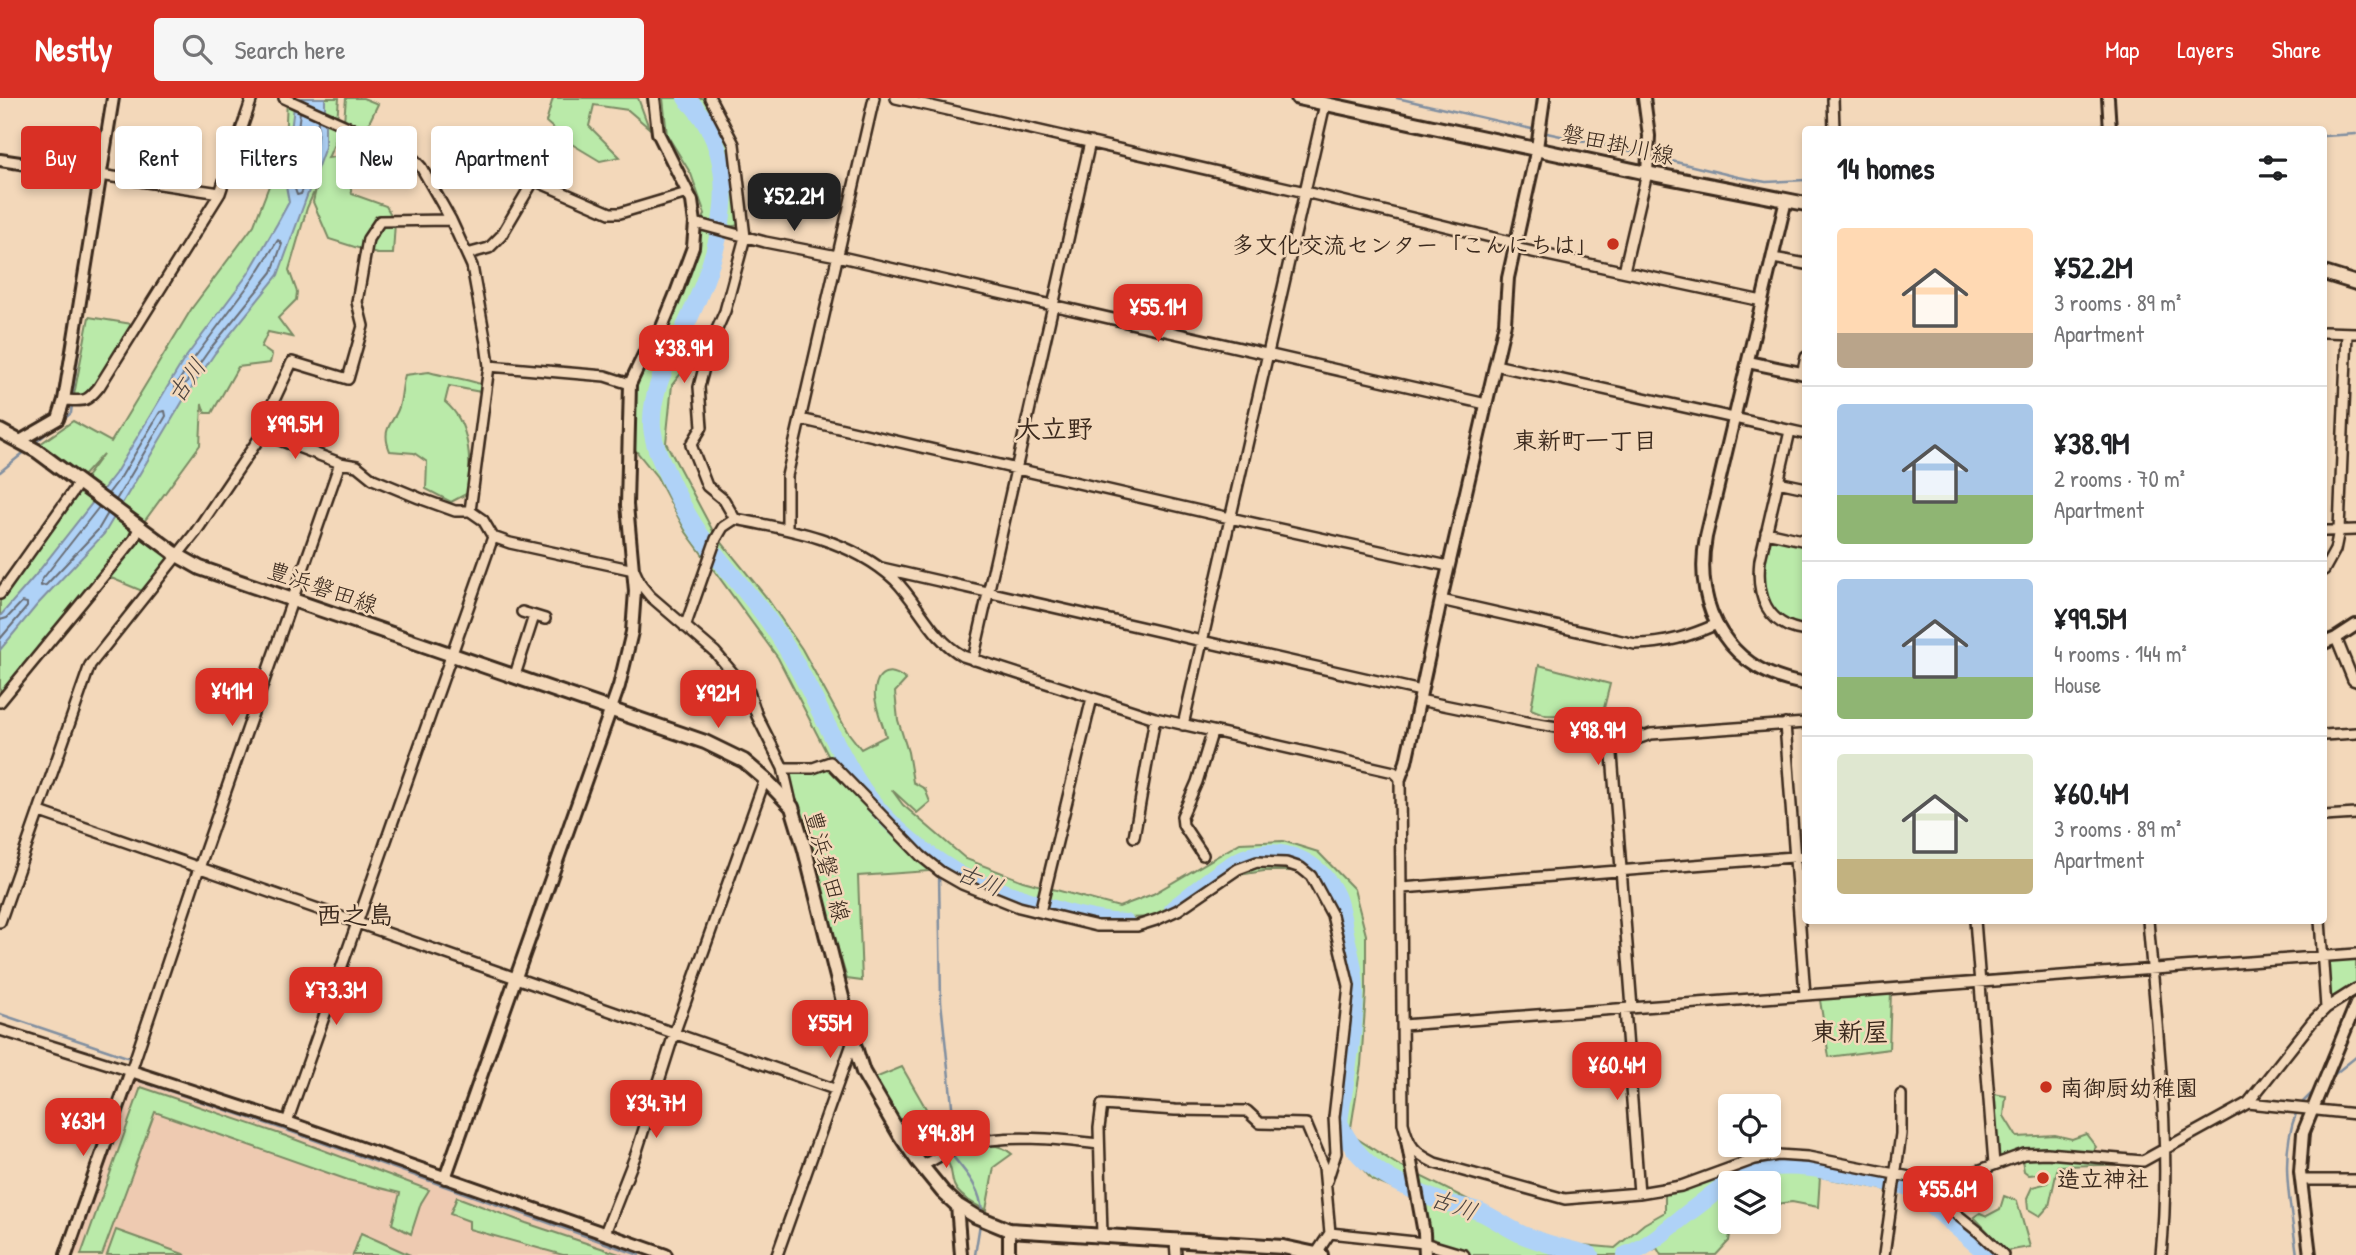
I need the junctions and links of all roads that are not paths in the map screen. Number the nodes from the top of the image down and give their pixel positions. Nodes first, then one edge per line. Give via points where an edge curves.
1 (113, 98) edge
2 (252, 98) edge
3 (654, 98) edge
4 (710, 98) edge
5 (874, 98) edge
6 (896, 98) edge
7 (1298, 98) edge
8 (1544, 98) edge
9 (1644, 98) edge
10 (1833, 98) edge
11 (2108, 98) edge
12 (287, 100) edge
13 (1347, 103) edge
14 (1325, 104) junction
15 (1834, 126) edge
16 (2110, 126) edge
17 (1090, 142) junction
18 (1537, 148) junction
19 (0, 160) edge
20 (21, 163) edge
21 (101, 169) edge
22 (1647, 173) junction
23 (101, 175) edge
24 (98, 189) edge
25 (1305, 192) junction
26 (220, 193) junction
27 (687, 193) junction
28 (1786, 200) junction
29 (1802, 203) edge
30 (451, 220) junction
31 (698, 224) junction
32 (745, 237) junction
33 (1515, 246) junction
34 (467, 254) junction
35 (837, 256) junction
36 (1773, 258) junction
37 (1802, 263) edge
38 (1625, 271) junction
39 (2327, 274) edge
40 (2356, 283) edge
41 (1762, 301) junction
42 (1053, 304) junction
43 (2327, 332) edge
44 (2352, 333) edge
45 (1268, 354) junction
46 (1748, 362) junction
47 (1495, 365) junction
48 (489, 366) junction
49 (1802, 374) edge
50 (630, 384) junction
51 (64, 400) junction
52 (1486, 404) junction
53 (800, 419) junction
54 (1734, 419) junction
55 (0, 431) edge
56 (1790, 431) junction
57 (261, 433) junction
58 (1802, 433) edge
59 (27, 446) junction
60 (340, 463) junction
61 (1016, 468) junction
62 (1778, 482) junction
63 (79, 483) junction
64 (1802, 487) edge
65 (470, 511) junction
66 (735, 519) junction
67 (1230, 519) junction
68 (139, 528) junction
69 (787, 528) junction
70 (2339, 530) junction
71 (2356, 530) edge
72 (2327, 531) edge
73 (1766, 532) junction
74 (493, 537) junction
75 (1802, 540) edge
76 (177, 555) junction
77 (2327, 565) edge
78 (1448, 566) junction
79 (877, 567) junction
80 (634, 570) junction
81 (988, 593) junction
82 (0, 594) edge
83 (294, 599) junction
84 (1441, 600) junction
85 (522, 612) dead end
86 (534, 616) junction
87 (545, 619) dead end
88 (1717, 624) junction
89 (2356, 625) edge
90 (685, 627) junction
91 (1802, 630) edge
92 (2336, 638) junction
93 (1202, 642) junction
94 (2327, 642) edge
95 (453, 654) junction
96 (973, 660) junction
97 (515, 676) junction
98 (2356, 681) edge
99 (1802, 683) edge
100 (1420, 696) junction
101 (1092, 698) junction
102 (0, 702) edge
103 (610, 709) junction
104 (1155, 718) junction
105 (1802, 723) edge
106 (1785, 724) junction
107 (1183, 725) junction
108 (1212, 733) junction
109 (2356, 733) edge
110 (2327, 735) edge
111 (1646, 736) junction
112 (783, 768) junction
113 (1400, 778) junction
114 (765, 779) junction
115 (792, 807) junction
116 (40, 812) junction
117 (2356, 814) edge
118 (2327, 816) edge
119 (1133, 837) dead end
120 (1203, 855) dead end
121 (1802, 856) edge
122 (1795, 857) junction
123 (199, 867) junction
124 (1621, 870) junction
125 (1402, 888) junction
126 (1040, 912) junction
127 (0, 922) edge
128 (358, 922) junction
129 (1975, 924) edge
130 (2148, 924) edge
131 (2320, 924) edge
132 (2356, 954) edge
133 (2322, 955) junction
134 (2152, 968) junction
135 (516, 979) junction
136 (1979, 982) junction
137 (2356, 989) edge
138 (1805, 995) junction
139 (2356, 1004) edge
140 (2326, 1008) junction
141 (1629, 1009) junction
142 (1403, 1025) junction
143 (0, 1030) edge
144 (674, 1034) junction
145 (853, 1041) junction
146 (131, 1071) junction
147 (834, 1089) junction
148 (1901, 1095) dead end
149 (2248, 1103) junction
150 (2311, 1110) junction
151 (2356, 1114) edge
152 (287, 1122) junction
153 (1407, 1140) junction
154 (1099, 1144) junction
155 (2166, 1150) junction
156 (1994, 1164) junction
157 (921, 1166) junction
158 (1895, 1174) junction
159 (1910, 1177) junction
160 (445, 1178) junction
161 (2301, 1180) junction
162 (2356, 1180) edge
163 (1327, 1181) junction
164 (1639, 1193) junction
165 (957, 1205) junction
166 (1009, 1230) junction
167 (605, 1233) junction
168 (1330, 1233) junction
169 (1102, 1236) junction
170 (1175, 1241) junction
171 (1425, 1249) edge
172 (1319, 1254) edge
173 (66, 1255) edge
174 (666, 1255) edge
175 (777, 1255) edge
176 (961, 1255) edge
177 (1009, 1255) edge
178 (1176, 1255) edge
179 (1464, 1255) edge
180 (1884, 1255) edge
181 (2003, 1255) edge
182 (2161, 1255) edge
183 (2310, 1255) edge

1 - 21 street
2 - 26 street
3 - 27 street via 658,133
4 - 32 street via 733,144
5 - 35 street
6 - 17 street
7 - 14 main road, 磐田掛川線
8 - 18 street
9 - 22 street
10 - 15 street
11 - 16 street
12 - 30 street via 410,155
13 - 14 main road, 磐田掛川線
13 - 18 main road, 磐田掛川線
14 - 25 street
17 - 25 street
17 - 42 street
18 - 22 main road, 磐田掛川線
18 - 33 street
19 - 20 street
22 - 28 main road, 磐田掛川線
22 - 38 street
23 - 26 street
24 - 51 street
25 - 33 street
25 - 45 street
26 - 51 street via 99,387 89,399
27 - 31 street
27 - 34 street via 610,213 534,180 501,236 489,248
28 - 29 main road, 磐田掛川線
28 - 36 street
30 - 34 street
30 - 57 street via 380,221 368,239 357,302 362,326 348,379 292,362
31 - 32 street
31 - 50 street via 662,327
32 - 35 street
32 - 66 street via 699,387 702,427 691,445 707,486 724,500
33 - 38 street
33 - 47 street
34 - 48 street via 481,305
35 - 42 street
35 - 53 street
36 - 37 street
36 - 41 street
38 - 41 street
39 - 40 main road
41 - 46 street
42 - 45 street
42 - 61 street
43 - 44 street
44 - 70 street
45 - 52 street
45 - 67 street
46 - 49 street
46 - 54 street
47 - 52 street
47 - 54 street
48 - 50 street via 605,376
48 - 65 street
50 - 80 street via 627,505
51 - 59 street via 58,419
52 - 78 street
53 - 61 street
53 - 69 street via 787,475
54 - 56 street
54 - 88 street via 1704,551 1704,585
55 - 59 main road, 豊浜磐田線
56 - 58 street
56 - 62 street
57 - 60 street
57 - 76 street
59 - 63 main road, 豊浜磐田線
60 - 65 street via 357,466 373,479 455,511
60 - 83 street
61 - 67 street
61 - 81 street
62 - 64 street
62 - 73 street
63 - 68 main road, 豊浜磐田線
63 - 82 street
65 - 74 street via 483,520
66 - 69 street
66 - 90 street via 723,527 716,540
67 - 78 street
67 - 93 street
68 - 76 main road, 豊浜磐田線
68 - 102 street
69 - 79 street via 848,550
70 - 71 street
70 - 72 street
70 - 77 street via 2336,550
73 - 75 street
73 - 91 street via 1759,560 1760,594 1774,616
74 - 80 street
74 - 95 street
76 - 83 main road, 豊浜磐田線 via 200,568
76 - 116 street via 90,665
78 - 84 street
79 - 81 street
79 - 96 street via 895,580 944,643
80 - 90 street via 650,596
80 - 103 street via 632,632
81 - 93 street
81 - 96 street
83 - 95 main road, 豊浜磐田線
83 - 123 street
84 - 88 street via 1635,644 1658,644
84 - 100 street
85 - 86 street
86 - 87 street
86 - 97 street
88 - 99 street via 1747,662 1773,676
89 - 92 street
90 - 112 street via 715,652 749,692
92 - 94 street
92 - 98 street
93 - 100 street
93 - 107 street
95 - 97 main road, 豊浜磐田線
95 - 128 street
96 - 101 street
97 - 103 main road, 豊浜磐田線
100 - 111 street via 1557,727 1606,726
100 - 113 street
101 - 104 street
101 - 126 street
103 - 114 main road, 豊浜磐田線 via 705,742 744,761
103 - 135 street
104 - 107 street
104 - 119 street
105 - 106 street
106 - 111 street
106 - 122 street
107 - 108 street
108 - 113 street via 1378,768
108 - 120 street via 1182,816
109 - 110 street
111 - 124 street via 1629,743 1611,742
112 - 115 street
112 - 126 street via 813,768 830,762 941,872 971,888
113 - 125 street
114 - 115 main road, 豊浜磐田線
114 - 144 street
115 - 145 main road, 豊浜磐田線
116 - 123 street
116 - 127 street
117 - 118 street
121 - 122 street
122 - 124 street
122 - 138 street
123 - 128 street
123 - 146 street
124 - 125 street
124 - 141 street
125 - 142 street
126 - 163 street via 1097,926 1137,926 1178,909 1238,869 1257,862 1286,863 1311,876 1332,915 1349,986 1334,1117 1336,1153
128 - 135 street
128 - 152 street
129 - 136 street
130 - 134 street
131 - 133 street
132 - 133 street
133 - 134 street
133 - 140 street
134 - 136 street
134 - 155 street
135 - 144 street
135 - 160 street
136 - 138 street
136 - 156 street
137 - 140 street
138 - 141 street
139 - 150 street
140 - 149 street
141 - 142 street
141 - 164 street
142 - 153 street
143 - 146 street
144 - 147 street
144 - 167 street
145 - 147 street
145 - 157 main road, 豊浜磐田線 via 874,1093
146 - 152 street
146 - 173 street
147 - 175 street
148 - 158 street
149 - 150 street
149 - 155 street
150 - 151 street
150 - 161 street via 2300,1153
152 - 160 street
153 - 164 street via 1418,1155 1435,1163 1558,1198
153 - 171 street
154 - 157 street via 994,1140 964,1145
154 - 163 street via 1102,1105 1247,1111 1260,1123 1306,1124
154 - 169 street
155 - 156 street via 2143,1161 2047,1153 2024,1154
155 - 182 street
156 - 159 street via 1944,1178
157 - 165 main road, 豊浜磐田線
158 - 159 street
158 - 164 street via 1779,1155 1681,1186
158 - 180 street
159 - 181 street
160 - 167 street
161 - 162 street
161 - 183 street
163 - 168 street
165 - 166 main road, 豊浜磐田線
165 - 176 street
166 - 169 main road, 豊浜磐田線
166 - 177 street
167 - 174 street
168 - 171 street
168 - 172 street
169 - 170 main road, 豊浜磐田線
170 - 172 main road, 豊浜磐田線 via 1283,1247
170 - 178 street
171 - 179 street

